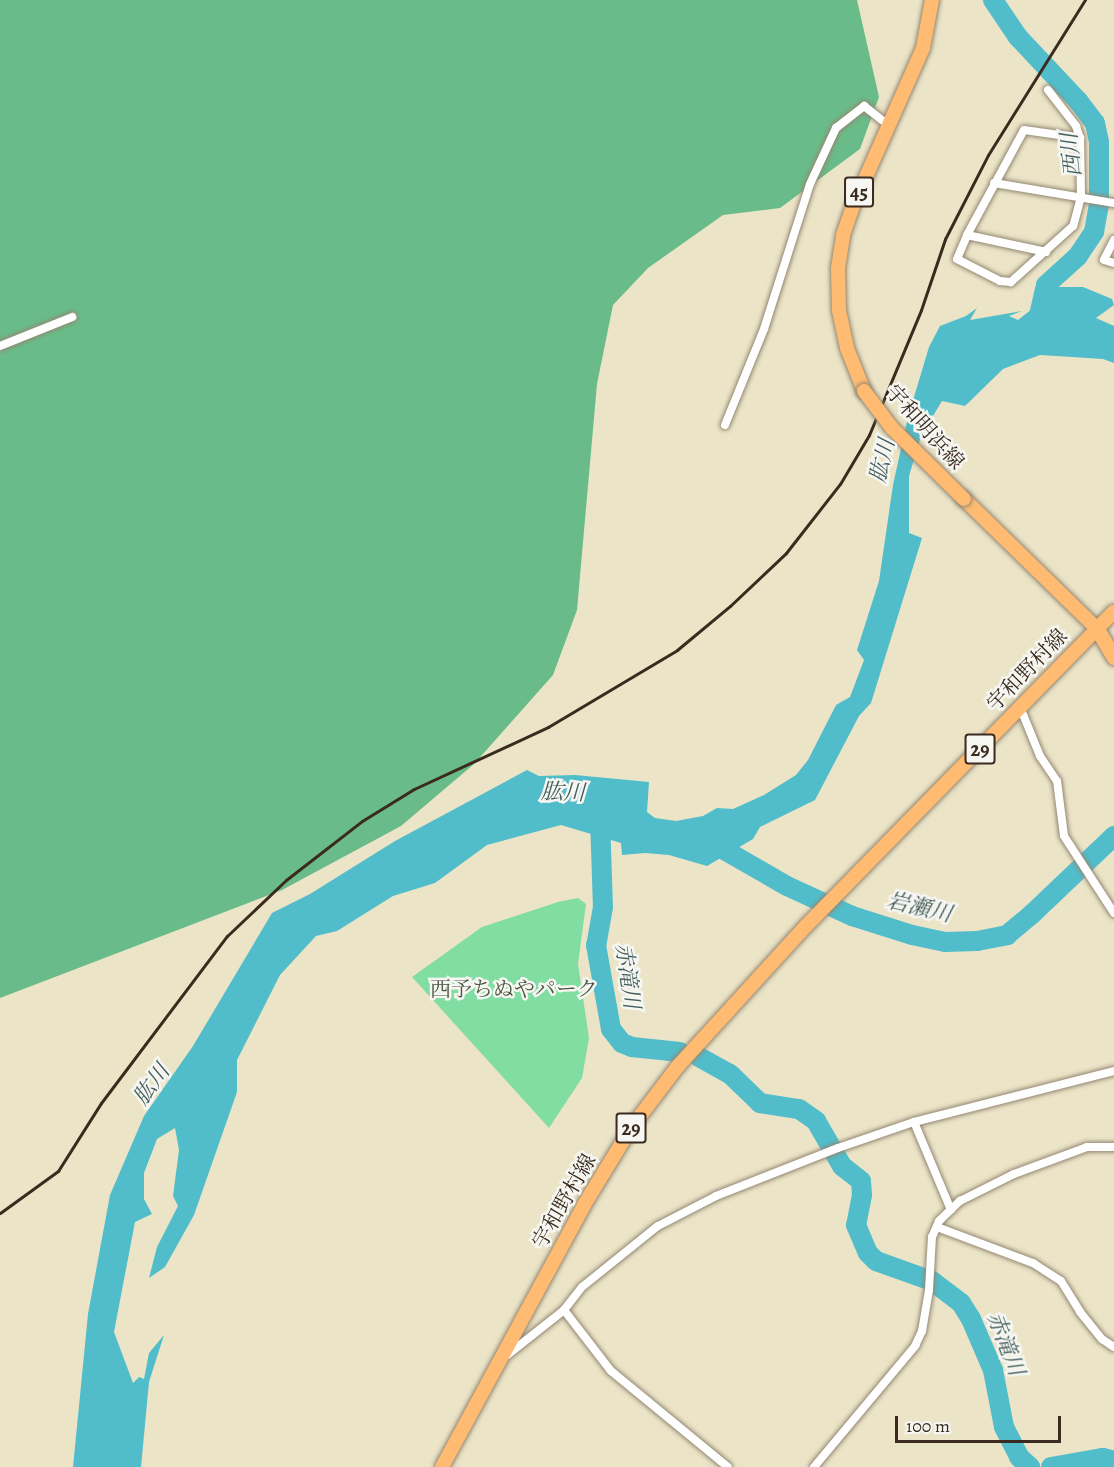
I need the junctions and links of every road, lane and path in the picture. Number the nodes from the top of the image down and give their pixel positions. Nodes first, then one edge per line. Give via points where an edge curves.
1 (932, 0) edge
2 (1048, 90) dead end
3 (890, 126) junction
4 (1080, 138) junction
5 (994, 183) junction
6 (1081, 198) junction
7 (1111, 202) edge
8 (967, 235) junction
9 (1114, 240) edge
10 (1046, 252) junction
11 (1114, 263) edge
12 (72, 316) dead end
13 (0, 346) edge
14 (725, 424) dead end
15 (1114, 612) edge
16 (1097, 629) junction
17 (1114, 642) edge
18 (1114, 657) edge
19 (1020, 707) junction
20 (1114, 912) edge
21 (1114, 1071) edge
22 (914, 1122) junction
23 (1114, 1147) edge
24 (951, 1210) junction
25 (937, 1227) junction
26 (564, 1310) junction
27 (1114, 1347) edge
28 (500, 1361) junction
29 (442, 1467) edge
30 (728, 1467) edge
31 (814, 1467) edge

1 - 3 main road, 宇和明浜線 / 45 via 923,48
2 - 4 street via 1076,126
3 - 14 street via 864,106 836,128 810,184 764,329
3 - 16 main road, 宇和明浜線 / 45, bridge via 853,206 838,268 839,310 847,348 864,391 892,428
4 - 5 street via 1024,130
4 - 6 street
5 - 6 street
5 - 8 street
6 - 7 street
6 - 10 street via 1073,226
8 - 10 street
8 - 10 street via 957,259 1000,281 1011,282
9 - 11 street via 1104,260
12 - 13 street
15 - 16 main road, 宇和野村線 / 29
16 - 17 highway
16 - 18 highway
16 - 19 main road, 宇和野村線 / 29
19 - 20 street via 1040,756 1057,782 1064,836
19 - 28 main road, 宇和野村線 / 29 via 806,926 678,1066 631,1128 584,1205
21 - 22 street
22 - 24 street
22 - 26 street via 716,1196 658,1226 582,1287
23 - 24 street via 1087,1147 1014,1174 973,1193
24 - 25 street
25 - 27 street via 1033,1263 1061,1281 1080,1312 1102,1339
25 - 31 street via 929,1253 929,1290 922,1331 915,1346
26 - 28 street
26 - 30 street via 611,1371
28 - 29 main road, 宇和野村線 / 29

